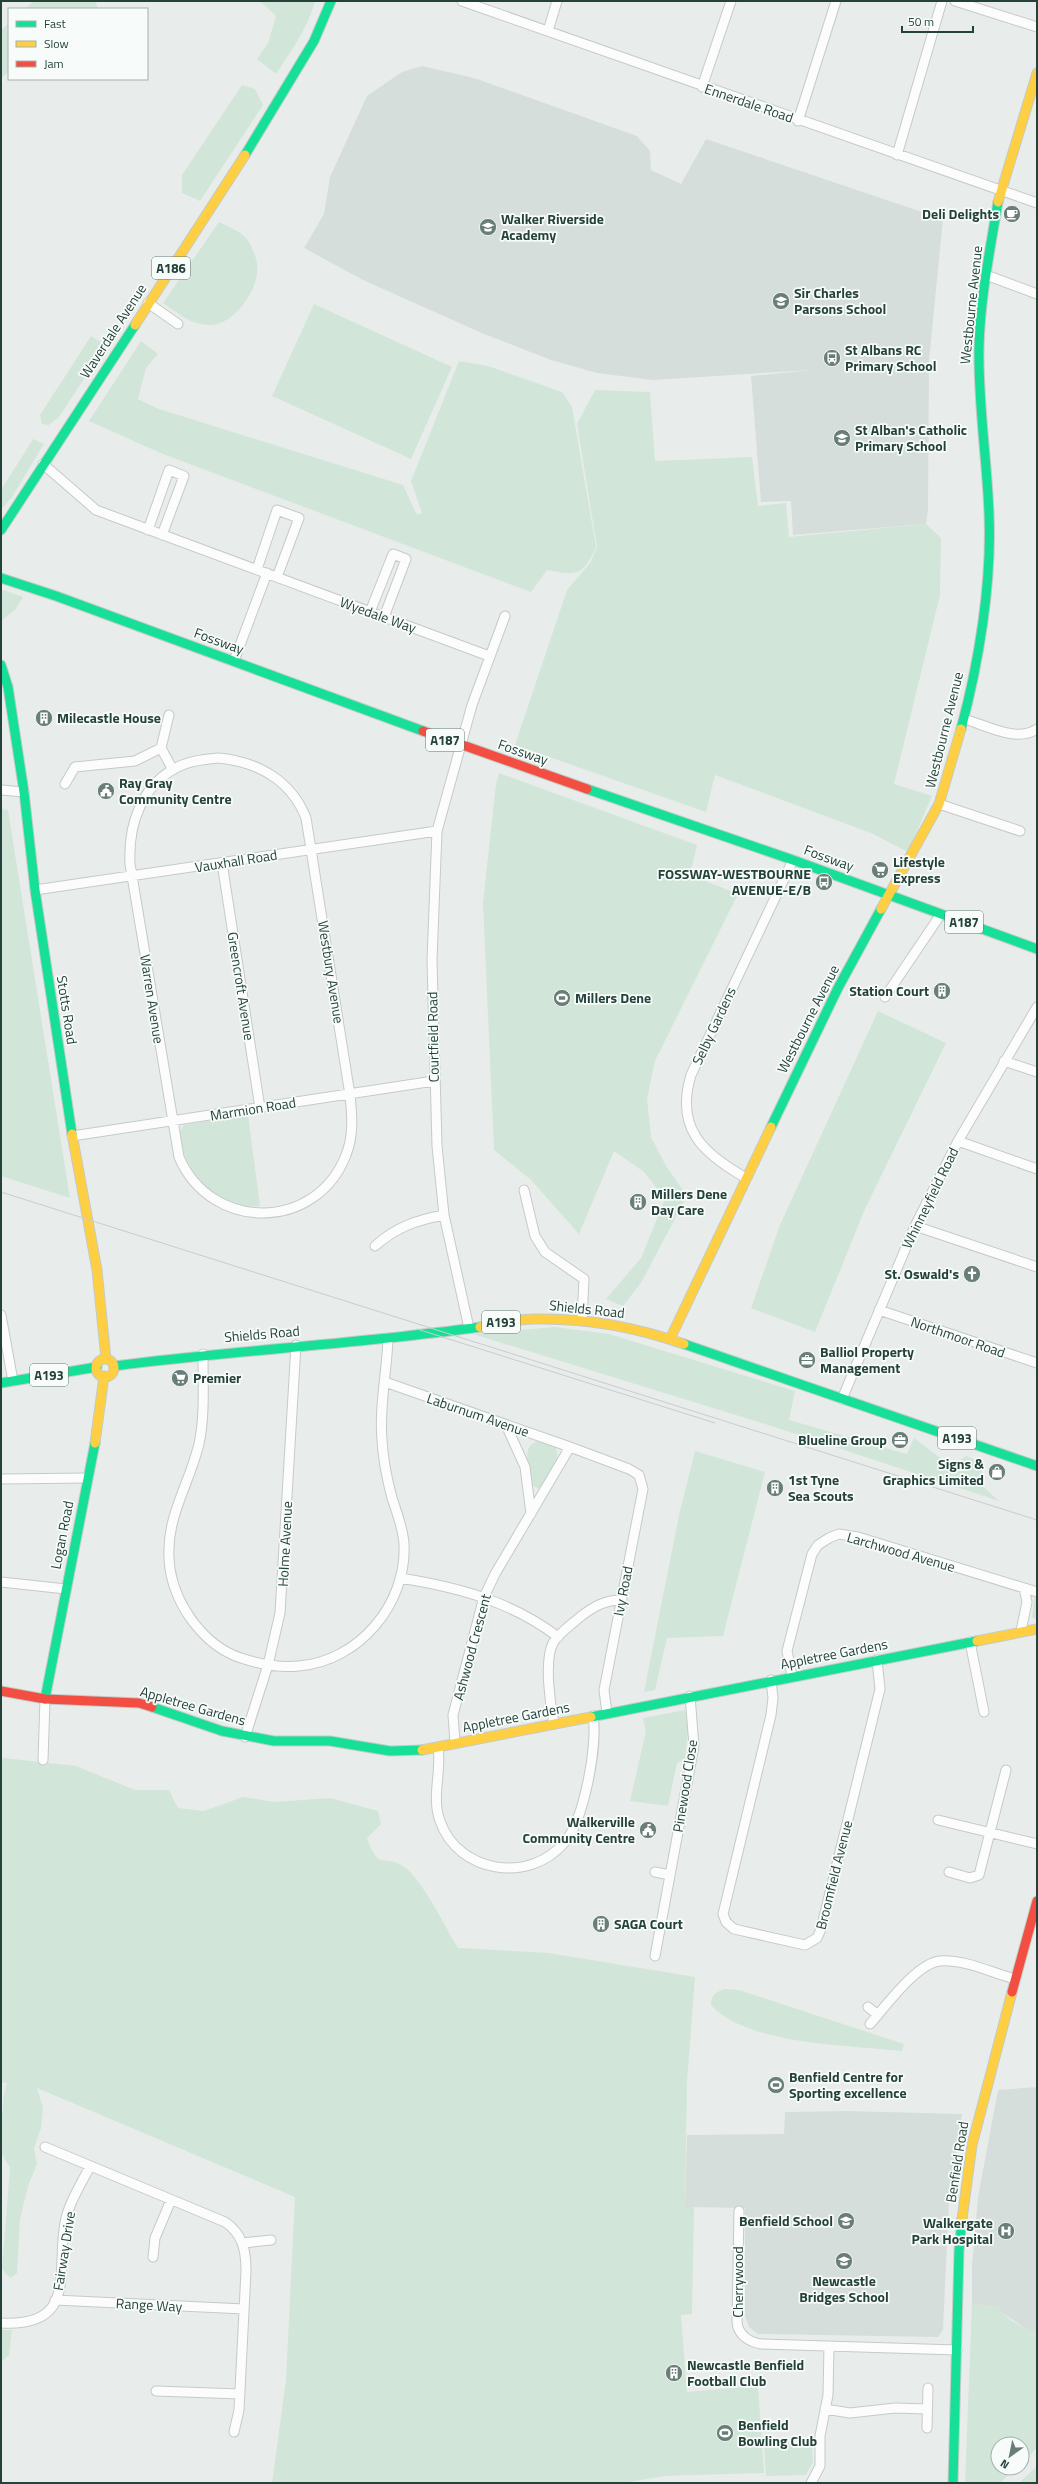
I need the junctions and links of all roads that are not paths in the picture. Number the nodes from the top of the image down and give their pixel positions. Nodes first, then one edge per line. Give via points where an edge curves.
1 (330, 1) edge
2 (462, 1) edge
3 (557, 1) edge
4 (731, 1) edge
5 (836, 1) edge
6 (942, 1) edge
7 (956, 1) edge
8 (1037, 26) edge
9 (548, 32) junction
10 (1037, 73) edge
11 (702, 87) junction
12 (798, 121) junction
13 (897, 154) junction
14 (1000, 190) junction
15 (1037, 203) edge
16 (986, 275) junction
17 (1037, 294) edge
18 (148, 302) junction
19 (178, 324) dead end
20 (43, 464) junction
21 (1, 530) edge
22 (148, 530) junction
23 (162, 535) junction
24 (257, 569) junction
25 (267, 573) junction
26 (277, 577) junction
27 (1, 578) edge
28 (370, 612) junction
29 (506, 616) dead end
30 (384, 617) junction
31 (489, 656) junction
32 (234, 661) junction
33 (1, 665) edge
34 (169, 714) dead end
35 (964, 718) junction
36 (1037, 729) edge
37 (461, 746) junction
38 (161, 748) junction
39 (173, 770) junction
40 (65, 784) dead end
41 (1, 790) edge
42 (24, 792) junction
43 (939, 804) junction
44 (437, 831) junction
45 (1020, 832) dead end
46 (312, 849) junction
47 (793, 860) junction
48 (222, 863) junction
49 (132, 876) junction
50 (35, 890) junction
51 (890, 895) junction
52 (941, 914) junction
53 (1037, 949) edge
54 (886, 997) dead end
55 (1037, 1007) edge
56 (1004, 1061) junction
57 (1037, 1072) edge
58 (434, 1081) junction
59 (350, 1095) junction
60 (260, 1108) junction
61 (171, 1122) junction
62 (72, 1136) junction
63 (958, 1141) junction
64 (1037, 1169) edge
65 (746, 1178) junction
66 (524, 1190) dead end
67 (444, 1215) junction
68 (915, 1226) junction
69 (375, 1246) dead end
70 (1037, 1267) edge
71 (879, 1310) junction
72 (1, 1314) edge
73 (582, 1320) junction
74 (469, 1328) junction
75 (388, 1338) junction
76 (670, 1339) junction
77 (296, 1346) junction
78 (203, 1354) junction
79 (106, 1359) junction
80 (1037, 1363) edge
81 (114, 1366) junction
82 (97, 1367) junction
83 (104, 1376) junction
84 (13, 1381) junction
85 (385, 1382) junction
86 (1, 1383) edge
87 (842, 1399) junction
88 (506, 1425) junction
89 (570, 1447) junction
90 (1037, 1466) edge
91 (635, 1472) joint
92 (88, 1478) junction
93 (1, 1479) edge
94 (531, 1514) junction
95 (400, 1578) junction
96 (1, 1582) edge
97 (1024, 1588) junction
98 (66, 1589) junction
99 (1037, 1592) edge
100 (484, 1597) junction
101 (622, 1600) junction
102 (1037, 1628) edge
103 (1021, 1631) junction
104 (558, 1637) junction
105 (970, 1642) junction
106 (877, 1660) junction
107 (268, 1665) junction
108 (792, 1676) junction
109 (771, 1680) junction
110 (1, 1691) edge
111 (690, 1696) junction
112 (45, 1699) junction
113 (984, 1712) dead end
114 (607, 1713) junction
115 (593, 1716) junction
116 (554, 1723) junction
117 (245, 1737) junction
118 (455, 1743) junction
119 (438, 1747) junction
120 (43, 1760) dead end
121 (1006, 1770) dead end
122 (938, 1820) dead end
123 (991, 1833) junction
124 (1037, 1844) edge
125 (655, 1872) dead end
126 (949, 1872) dead end
127 (670, 1875) junction
128 (1037, 1901) edge
129 (655, 1956) dead end
130 (1015, 1979) junction
131 (868, 2007) dead end
132 (878, 2015) junction
133 (870, 2024) dead end
134 (45, 2147) dead end
135 (90, 2166) junction
136 (171, 2200) junction
137 (739, 2211) dead end
138 (271, 2240) dead end
139 (243, 2243) junction
140 (154, 2257) dead end
141 (55, 2300) junction
142 (244, 2309) junction
143 (1, 2324) edge
144 (829, 2347) junction
145 (957, 2350) junction
146 (928, 2388) dead end
147 (156, 2391) dead end
148 (240, 2394) junction
149 (825, 2409) junction
150 (927, 2409) junction
151 (927, 2428) dead end
152 (234, 2432) dead end
153 (811, 2483) edge
154 (953, 2483) edge

1 - 18 street, Waverdale Avenue / A186 via 314,41 247,152
2 - 9 street, Ennerdale Road
3 - 9 street
4 - 11 street
5 - 12 street
6 - 13 street
7 - 8 street
9 - 11 street, Ennerdale Road
10 - 14 street, Westbourne Avenue
11 - 12 street, Ennerdale Road
12 - 13 street, Ennerdale Road
13 - 14 street, Ennerdale Road
14 - 15 street, Ennerdale Road
14 - 16 street, Westbourne Avenue
16 - 17 street
16 - 35 street, Westbourne Avenue via 979,346 979,406 990,554 980,636
18 - 19 street
18 - 20 street, Waverdale Avenue / A186
20 - 21 street, Waverdale Avenue / A186
20 - 22 street, Wyedale Way via 96,510
22 - 23 street, Wyedale Way
22 - 23 street via 169,470 184,476
23 - 24 street, Wyedale Way
24 - 25 street, Wyedale Way
24 - 26 street via 277,510 299,518
25 - 26 street, Wyedale Way
25 - 32 street
26 - 28 street, Wyedale Way
27 - 32 street, Fossway / A187
28 - 30 street, Wyedale Way
28 - 30 street via 392,554 406,558
29 - 31 street
30 - 31 street, Wyedale Way
31 - 37 street
32 - 37 street, Fossway / A187
33 - 42 street, Stotts Road via 8,687
34 - 38 street
35 - 36 street via 1017,736 1031,734
35 - 43 street, Westbourne Avenue
37 - 44 street, Courtfield Road
37 - 47 street, Fossway / A187
38 - 39 street
38 - 40 street via 135,761 75,767
39 - 46 street, Westbury Avenue via 198,761 219,758 240,761 266,770 281,781 302,807
39 - 49 street, Warren Avenue via 151,789 133,822 129,847
41 - 42 street
42 - 50 street, Stotts Road
43 - 45 street
43 - 51 street, Westbourne Avenue
44 - 46 street, Vauxhall Road
44 - 58 street, Courtfield Road via 432,960
46 - 48 street, Vauxhall Road
46 - 59 street, Westbury Avenue
47 - 51 street, Fossway / A187
47 - 65 street, Selby Gardens via 691,1075 686,1092 689,1122 694,1136 708,1154
48 - 49 street, Vauxhall Road
48 - 60 street, Greencroft Avenue
49 - 50 street, Vauxhall Road
49 - 61 street, Warren Avenue
50 - 62 street, Stotts Road
51 - 52 street, Fossway / A187
51 - 65 street, Westbourne Avenue via 838,988
52 - 53 street, Fossway / A187
52 - 54 street
55 - 56 street, Whinneyfield Road
56 - 57 street
56 - 63 street, Whinneyfield Road
58 - 59 street, Marmion Road
58 - 67 street, Courtfield Road
59 - 60 street, Marmion Road
59 - 61 street, Westbury Avenue via 350,1141 335,1176 318,1195 294,1208 270,1213 250,1213 227,1206 197,1186 179,1157
60 - 61 street, Marmion Road
61 - 62 street, Marmion Road
62 - 79 street, Stotts Road via 97,1270
63 - 64 street
63 - 68 street, Whinneyfield Road
65 - 76 street, Westbourne Avenue
66 - 73 street via 535,1236 545,1252 584,1279
67 - 69 street via 410,1223 390,1232
67 - 74 street, Courtfield Road
68 - 70 street
68 - 71 street, Whinneyfield Road
71 - 80 street, Northmoor Road
71 - 87 street, Whinneyfield Road
72 - 84 street
73 - 74 street, Shields Road / A193 via 533,1319
73 - 76 street, Shields Road / A193 via 632,1328
74 - 75 street, Shields Road / A193
75 - 77 street, Shields Road / A193
75 - 85 street
76 - 87 street, Shields Road / A193
77 - 78 street, Shields Road / A193
77 - 107 street, Holme Avenue via 282,1598
78 - 81 street, Shields Road / A193
78 - 107 street via 201,1430 195,1458 172,1521 170,1571 185,1610 211,1640 236,1656
79 - 81 street
79 - 82 street via 100,1360
81 - 83 street via 112,1373
82 - 83 street via 99,1373
82 - 84 street, A193
83 - 92 street, Logan Road via 101,1409
84 - 86 street, A193
85 - 88 street, Laburnum Avenue
85 - 95 street via 382,1440 388,1480 404,1543
87 - 90 street, Shields Road / A193
88 - 89 street, Laburnum Avenue
88 - 94 street via 525,1468
89 - 91 street, Laburnum Avenue
89 - 94 street, Ashwood Crescent
91 - 101 street, Ivy Road via 641,1479 642,1489
92 - 93 street
92 - 98 street, Logan Road
94 - 100 street, Ashwood Crescent
95 - 100 street
95 - 107 street via 380,1619 350,1648 313,1664 286,1667
96 - 98 street
97 - 99 street, Larchwood Avenue
97 - 103 street via 1027,1602
97 - 108 street, Larchwood Avenue via 852,1535 839,1534 818,1545 810,1558 788,1651
98 - 112 street, Logan Road
100 - 104 street via 532,1620
100 - 118 street, Ashwood Crescent via 453,1715
101 - 104 street via 598,1604
101 - 114 street, Ivy Road via 604,1690
102 - 103 street, Appletree Gardens
103 - 105 street, Appletree Gardens
104 - 116 street via 552,1646 550,1657 550,1699
105 - 106 street, Appletree Gardens
105 - 113 street
106 - 108 street, Appletree Gardens
106 - 109 street, Broomfield Avenue via 880,1689 821,1928 817,1938 805,1945 734,1929 726,1922 723,1914 771,1715
107 - 117 street, Holme Avenue
108 - 109 street, Appletree Gardens
109 - 111 street, Appletree Gardens
110 - 112 street, Appletree Gardens
111 - 114 street, Appletree Gardens
111 - 127 street, Pinewood Close via 694,1740
112 - 117 street, Appletree Gardens via 140,1703
112 - 120 street
114 - 115 street, Appletree Gardens
115 - 116 street, Appletree Gardens
115 - 119 street via 594,1743 576,1825 564,1844 552,1855 526,1867 508,1869 483,1864 466,1855 451,1841 440,1823 436,1804 440,1762
116 - 118 street, Appletree Gardens
117 - 119 street, Appletree Gardens via 285,1742 343,1742 401,1752
118 - 119 street, Appletree Gardens
121 - 123 street
122 - 123 street
123 - 124 street
123 - 126 street via 981,1872 977,1877 970,1878
125 - 127 street
127 - 129 street, Pinewood Close
128 - 130 street, Benfield Road
130 - 132 street via 950,1961 933,1962 916,1974
130 - 145 street, Benfield Road via 988,2074 968,2167 960,2243
131 - 132 street
132 - 133 street
134 - 135 street
135 - 136 street
135 - 141 street, Fairway Drive via 66,2218 62,2276
136 - 139 street via 225,2222 235,2230
136 - 140 street via 155,2238
137 - 144 street, Cherrywood via 737,2322 741,2333 747,2339 761,2344
138 - 139 street
139 - 142 street via 246,2262
141 - 142 street, Range Way
141 - 143 street, Fairway Drive via 48,2312 38,2319 27,2323
142 - 148 street
144 - 145 street, Cherrywood
144 - 149 street via 828,2395
145 - 154 street, Benfield Road
146 - 150 street
147 - 148 street
148 - 152 street
149 - 150 street via 854,2414 895,2408
149 - 153 street via 820,2428 820,2466
150 - 151 street

